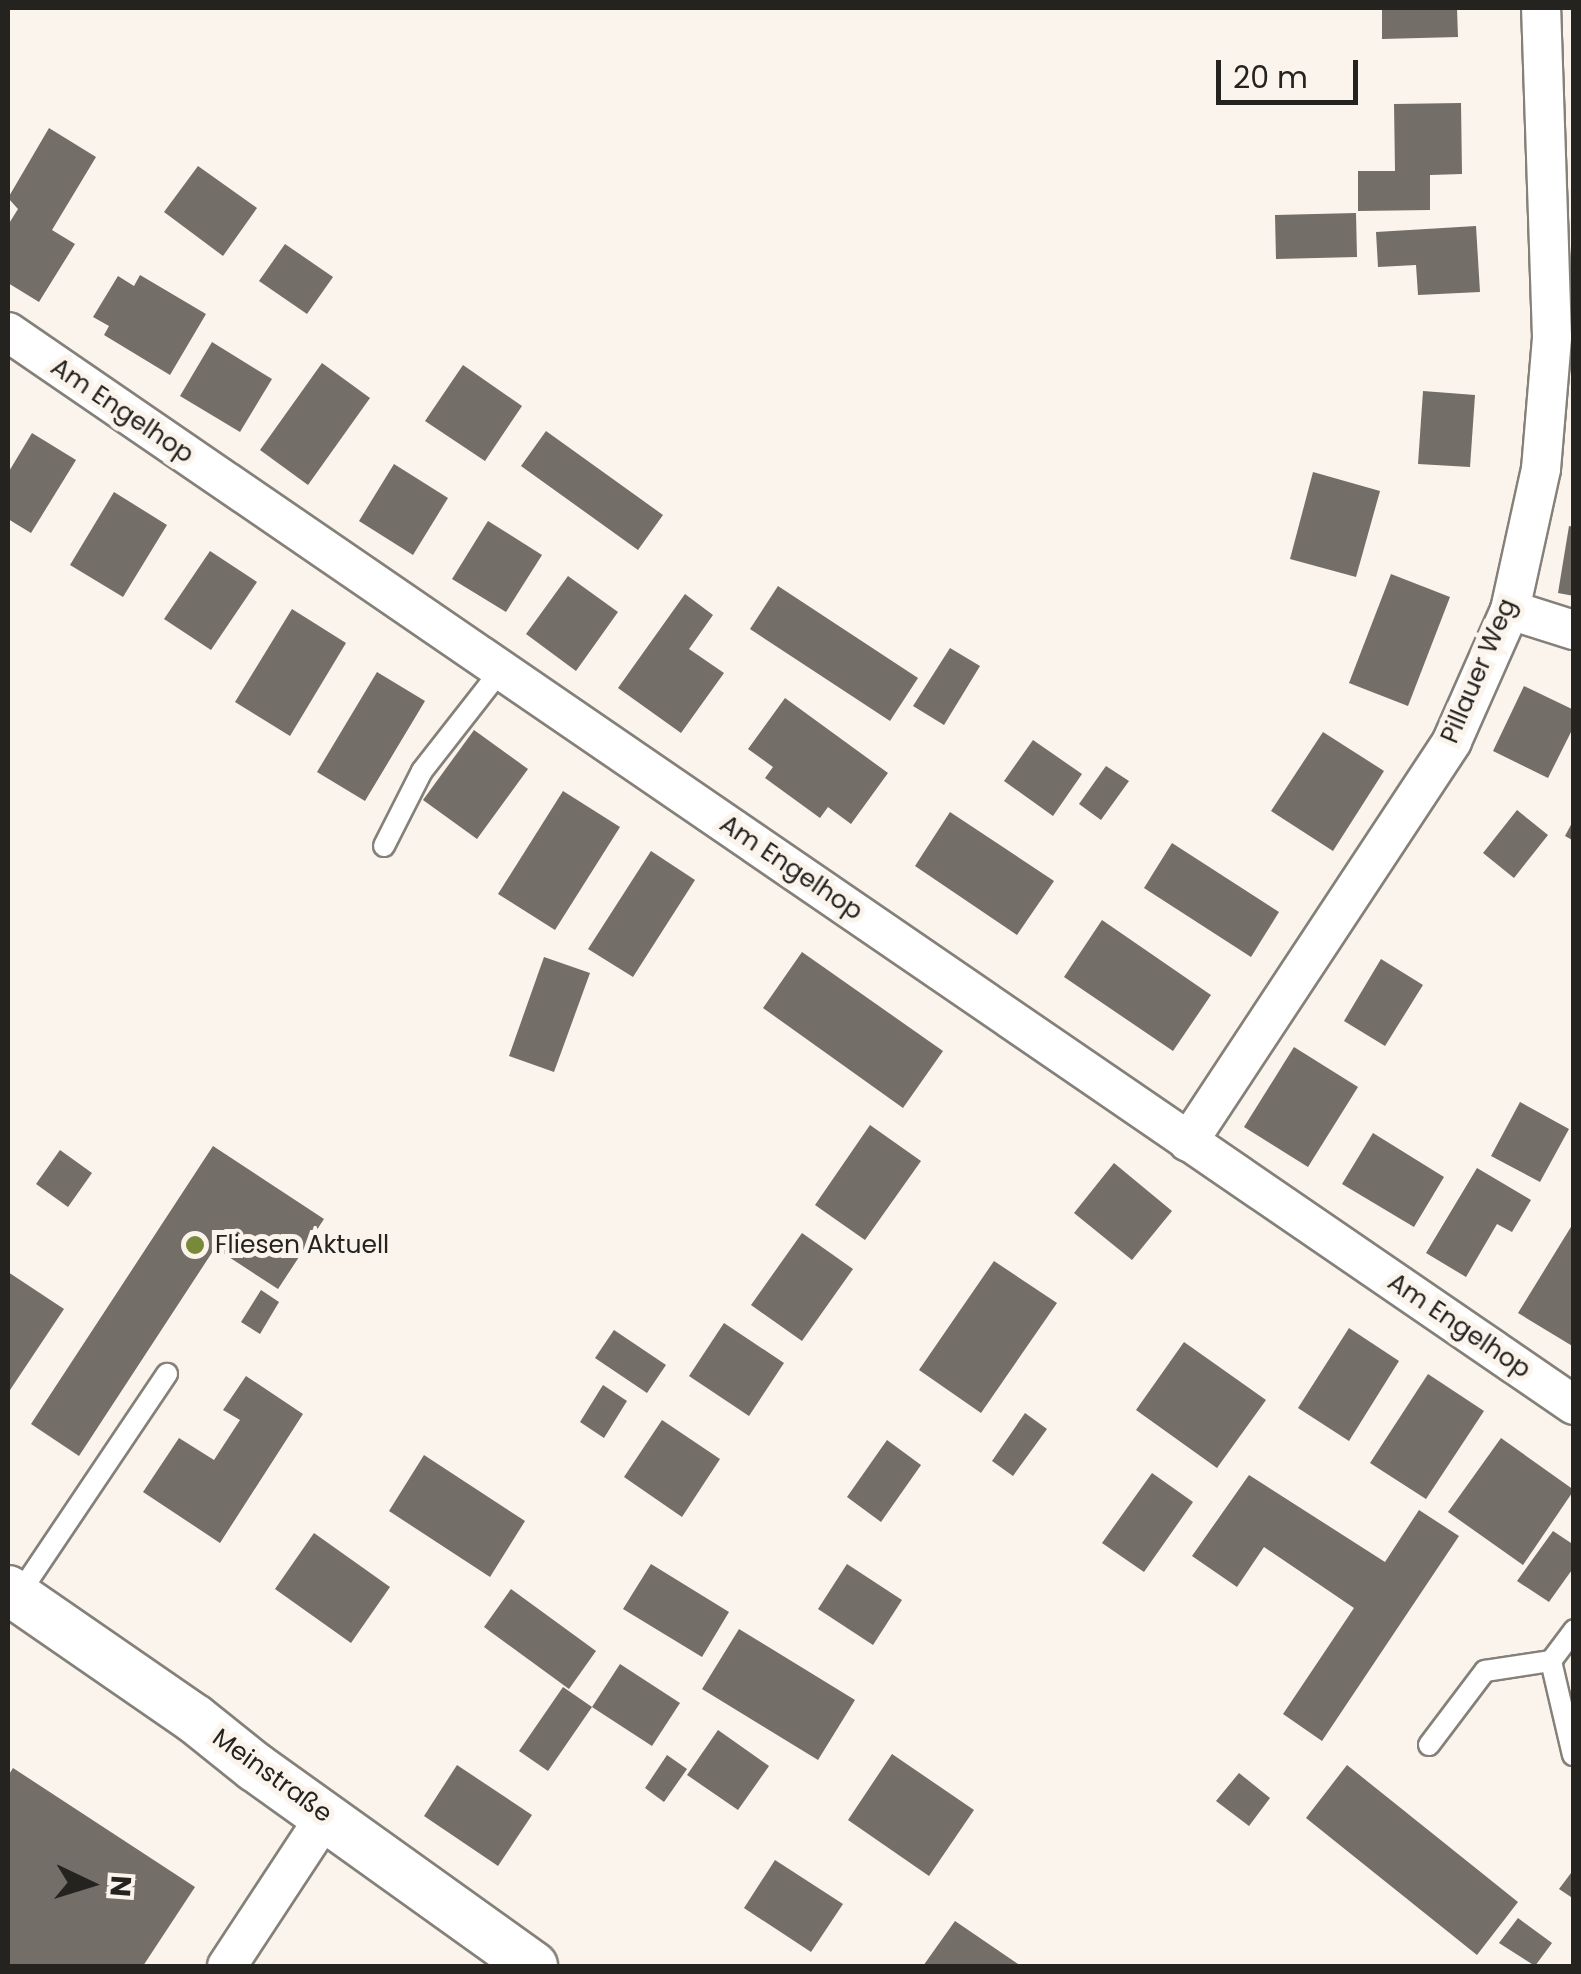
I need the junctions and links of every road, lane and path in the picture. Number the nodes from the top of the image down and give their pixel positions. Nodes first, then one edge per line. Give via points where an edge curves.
1 (1541, 8) edge
2 (8, 332) edge
3 (1510, 610) junction
4 (1574, 630) edge
5 (501, 670) junction
6 (384, 846) dead end
7 (1188, 1142) junction
8 (167, 1374) dead end
9 (1574, 1405) edge
10 (12, 1594) edge
11 (1574, 1630) edge
12 (1551, 1662) junction
13 (1429, 1745) dead end
14 (1573, 1755) edge
15 (326, 1816) junction
16 (227, 1966) edge
17 (533, 1966) edge

1 - 3 street, Pillauer Weg via 1552,337 1541,470
2 - 5 street, Am Engelhop
3 - 4 street
3 - 7 street, Pillauer Weg via 1452,741
5 - 6 lane via 422,770
5 - 7 street, Am Engelhop
7 - 9 street, Am Engelhop
8 - 10 lane
10 - 15 street, Meinstraße
11 - 12 lane
12 - 13 lane via 1485,1672
12 - 14 lane
15 - 16 street
15 - 17 street, Meinstraße

